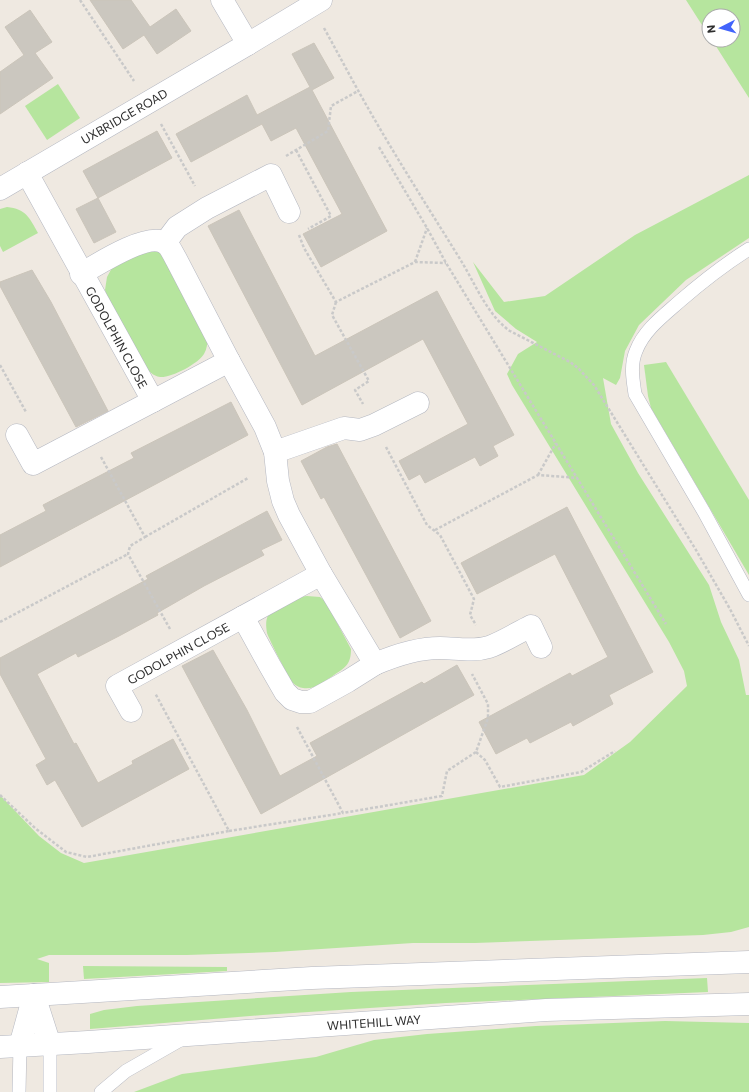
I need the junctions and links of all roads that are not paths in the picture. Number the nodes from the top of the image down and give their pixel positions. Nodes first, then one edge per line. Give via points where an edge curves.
1 (222, 0) edge
2 (316, 3) edge
3 (248, 44) junction
4 (27, 173) junction
5 (0, 188) edge
6 (289, 212) dead end
7 (165, 243) junction
8 (749, 249) edge
9 (82, 274) junction
10 (229, 361) junction
11 (153, 401) junction
12 (418, 403) dead end
13 (17, 435) road end
14 (275, 452) junction
15 (321, 574) junction
16 (749, 595) edge
17 (243, 617) junction
18 (541, 647) dead end
19 (375, 664) junction
20 (132, 711) dead end
21 (749, 962) edge
22 (34, 995) junction
23 (0, 997) edge
24 (749, 1004) edge
25 (188, 1035) junction
26 (50, 1045) junction
27 (10, 1047) edge
28 (19, 1092) edge
29 (50, 1092) edge
30 (101, 1092) edge

1 - 3 street
2 - 3 street, UXBRIDGE ROAD
3 - 4 street, UXBRIDGE ROAD
4 - 5 street, UXBRIDGE ROAD
4 - 9 street, GODOLPHIN CLOSE
6 - 7 street via 271,175 207,208 177,227
7 - 9 street, GODOLPHIN CLOSE via 155,240 140,243
7 - 10 street
8 - 16 lane via 700,284 656,322 641,339 632,367 635,394
9 - 11 street, GODOLPHIN CLOSE
10 - 11 street, GODOLPHIN CLOSE
10 - 14 street via 265,427
11 - 13 street, GODOLPHIN CLOSE via 33,464
12 - 14 street via 360,430 344,428
14 - 15 street via 283,501
15 - 17 street, GODOLPHIN CLOSE
15 - 19 street
17 - 19 street, GODOLPHIN CLOSE via 285,692 292,699 310,702
17 - 20 street, GODOLPHIN CLOSE via 117,686
18 - 19 street via 531,626 479,649 418,650 399,654
21 - 22 street via 312,978
22 - 23 street
22 - 26 street
22 - 27 street
24 - 25 street, WHITEHILL WAY via 546,1010
25 - 26 street, WHITEHILL WAY
25 - 30 lane via 126,1071
26 - 27 street, WHITEHILL WAY
26 - 29 lane
27 - 28 lane

